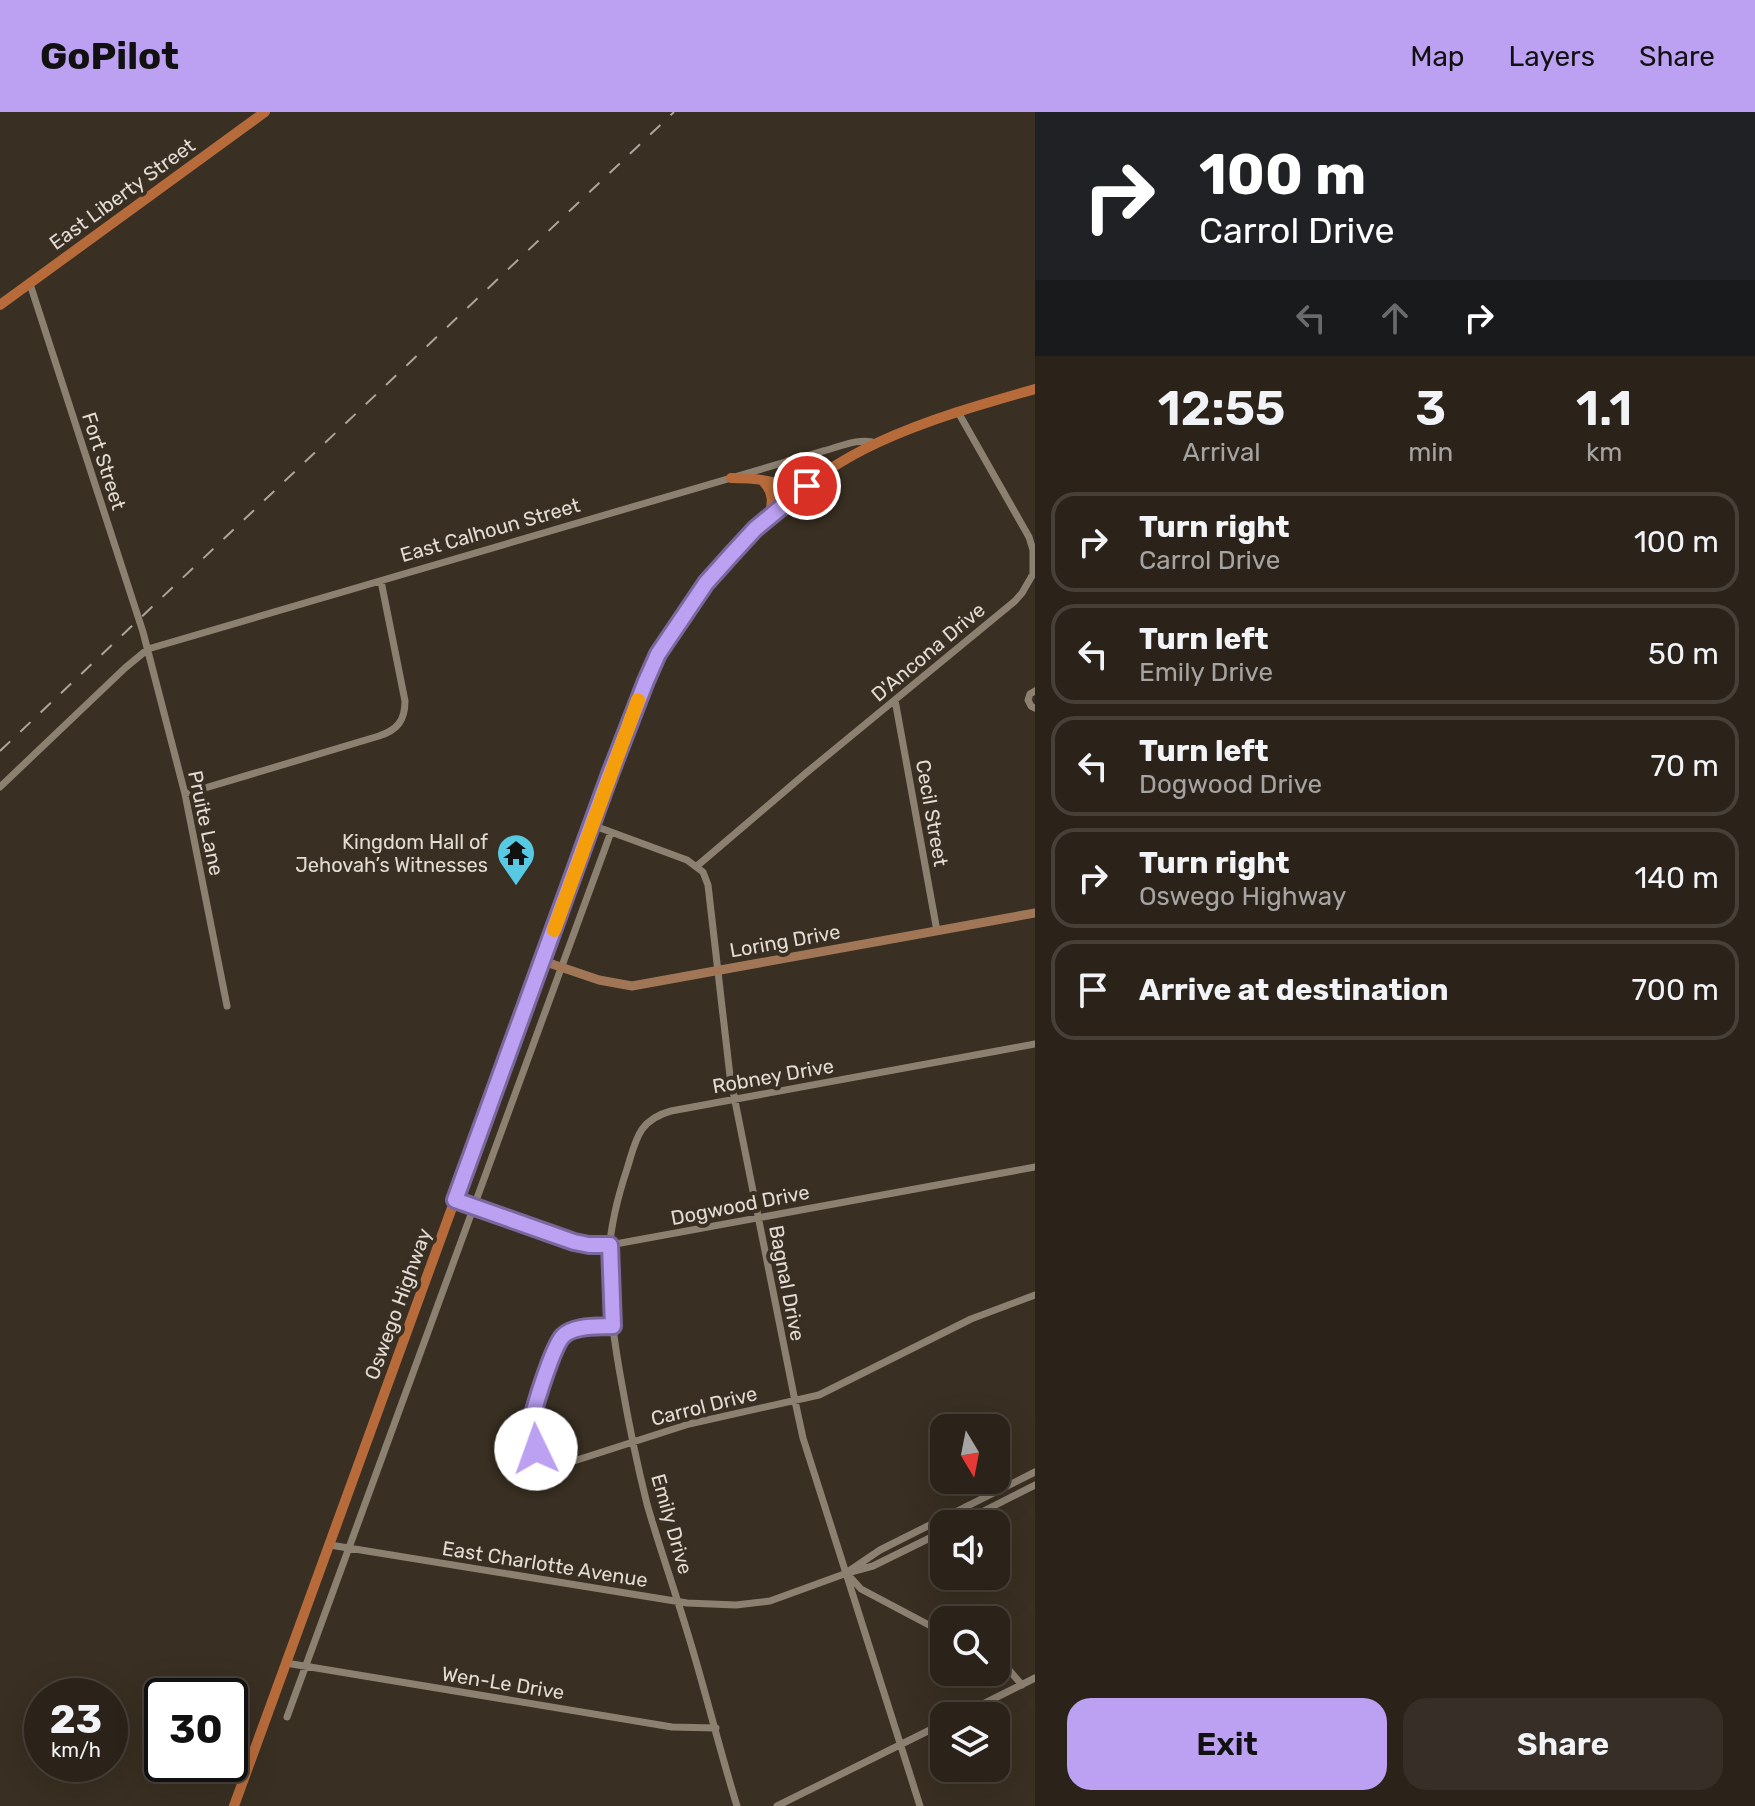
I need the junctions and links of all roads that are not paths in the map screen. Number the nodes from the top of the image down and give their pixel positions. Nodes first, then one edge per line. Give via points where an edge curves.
1 (265, 112) edge
2 (30, 284) junction
3 (0, 305) edge
4 (1035, 389) edge
5 (958, 412) junction
6 (876, 443) junction
7 (789, 462) junction
8 (731, 478) junction
9 (761, 480) junction
10 (802, 489) junction
11 (769, 517) junction
12 (381, 581) junction
13 (148, 649) junction
14 (1035, 691) edge
15 (895, 700) junction
16 (1035, 708) edge
17 (0, 787) edge
18 (185, 794) junction
19 (592, 825) junction
20 (611, 832) junction
21 (697, 866) junction
22 (1035, 913) edge
23 (937, 931) junction
24 (543, 961) junction
25 (562, 967) junction
26 (718, 971) junction
27 (227, 1006) dead end
28 (1035, 1044) edge
29 (734, 1099) junction
30 (1035, 1167) edge
31 (455, 1200) junction
32 (473, 1207) junction
33 (757, 1218) junction
34 (610, 1245) junction
35 (1035, 1295) edge
36 (613, 1326) junction
37 (795, 1401) junction
38 (633, 1441) junction
39 (1035, 1472) edge
40 (1035, 1485) edge
41 (986, 1510) edge
42 (930, 1538) edge
43 (330, 1545) junction
44 (350, 1548) junction
45 (847, 1573) junction
46 (678, 1601) junction
47 (930, 1626) edge
48 (286, 1663) junction
49 (306, 1667) junction
50 (1010, 1671) edge
51 (1035, 1678) edge
52 (1022, 1685) junction
53 (987, 1702) edge
54 (287, 1717) dead end
55 (716, 1728) junction
56 (930, 1730) edge
57 (901, 1745) junction
58 (234, 1806) edge
59 (737, 1806) edge
60 (777, 1806) edge
61 (920, 1806) edge

1 - 2 main road, East Liberty Street
2 - 3 main road, East Liberty Street
2 - 13 street, Fort Street
4 - 5 main road, East Calhoun Street
5 - 6 main road, East Calhoun Street
5 - 15 street, D'Ancona Drive via 1029,537 1033,574 1015,601
6 - 7 street, East Calhoun Street via 861,441
6 - 10 main road, Oswego Highway
7 - 8 street, East Calhoun Street
7 - 10 main road via 799,468
8 - 9 main road
8 - 12 street, East Calhoun Street
9 - 10 main road
9 - 11 main road via 772,492
10 - 11 main road, Oswego Highway
11 - 19 main road, Oswego Highway via 706,583 658,654
12 - 13 street, East Calhoun Street
12 - 18 street via 405,701 400,724 379,736
13 - 17 street, East Calhoun Street
13 - 18 street, Pruite Lane
14 - 16 street via 1028,700
15 - 21 street, D'Ancona Drive
15 - 23 street, Cecil Street
18 - 27 street, Pruite Lane
19 - 20 street
19 - 24 main road, Oswego Highway
20 - 21 street
20 - 25 street, Oswego Highway
21 - 26 street, Bagnal Drive via 710,893
22 - 23 street, Loring Drive
23 - 26 street, Loring Drive
24 - 25 street, Loring Drive
24 - 31 main road, Oswego Highway
25 - 26 street, Loring Drive via 632,986
25 - 32 street, Oswego Highway
26 - 29 street, Bagnal Drive
28 - 29 street, Robney Drive
29 - 33 street, Bagnal Drive
29 - 34 street, Robney Drive via 654,1116 645,1125 623,1182
30 - 33 street, Dogwood Drive
31 - 32 street, Dogwood Drive
31 - 43 main road, Oswego Highway
32 - 34 street, Dogwood Drive via 574,1242
32 - 44 street, Oswego Highway
33 - 34 street, Dogwood Drive
33 - 37 street, Bagnal Drive
34 - 36 street, Emily Drive
35 - 37 street, Carrol Drive via 971,1319 819,1395
36 - 38 street, Emily Drive
36 - 38 street, Carrol Drive via 575,1330 562,1338 536,1404 530,1436 540,1454 564,1462
37 - 38 street, Carrol Drive
37 - 45 street, Bagnal Drive
38 - 46 street, Emily Drive
39 - 45 street, East Charlotte Avenue via 880,1550
40 - 41 street
42 - 45 street, East Charlotte Avenue
43 - 44 street, East Charlotte Avenue
43 - 48 main road, Oswego Highway
44 - 46 street, East Charlotte Avenue
44 - 49 street, Oswego Highway
45 - 46 street, East Charlotte Avenue via 761,1602
45 - 47 street via 861,1589
45 - 57 street, Bagnal Drive
46 - 55 street, Emily Drive
48 - 49 street, Wen-Le Drive
48 - 58 main road, Oswego Highway
49 - 54 street, Oswego Highway
49 - 55 street, Wen-Le Drive via 672,1727
50 - 52 street
51 - 52 street
52 - 53 street
55 - 59 street, Emily Drive
56 - 57 street
57 - 60 street
57 - 61 street, Bagnal Drive

